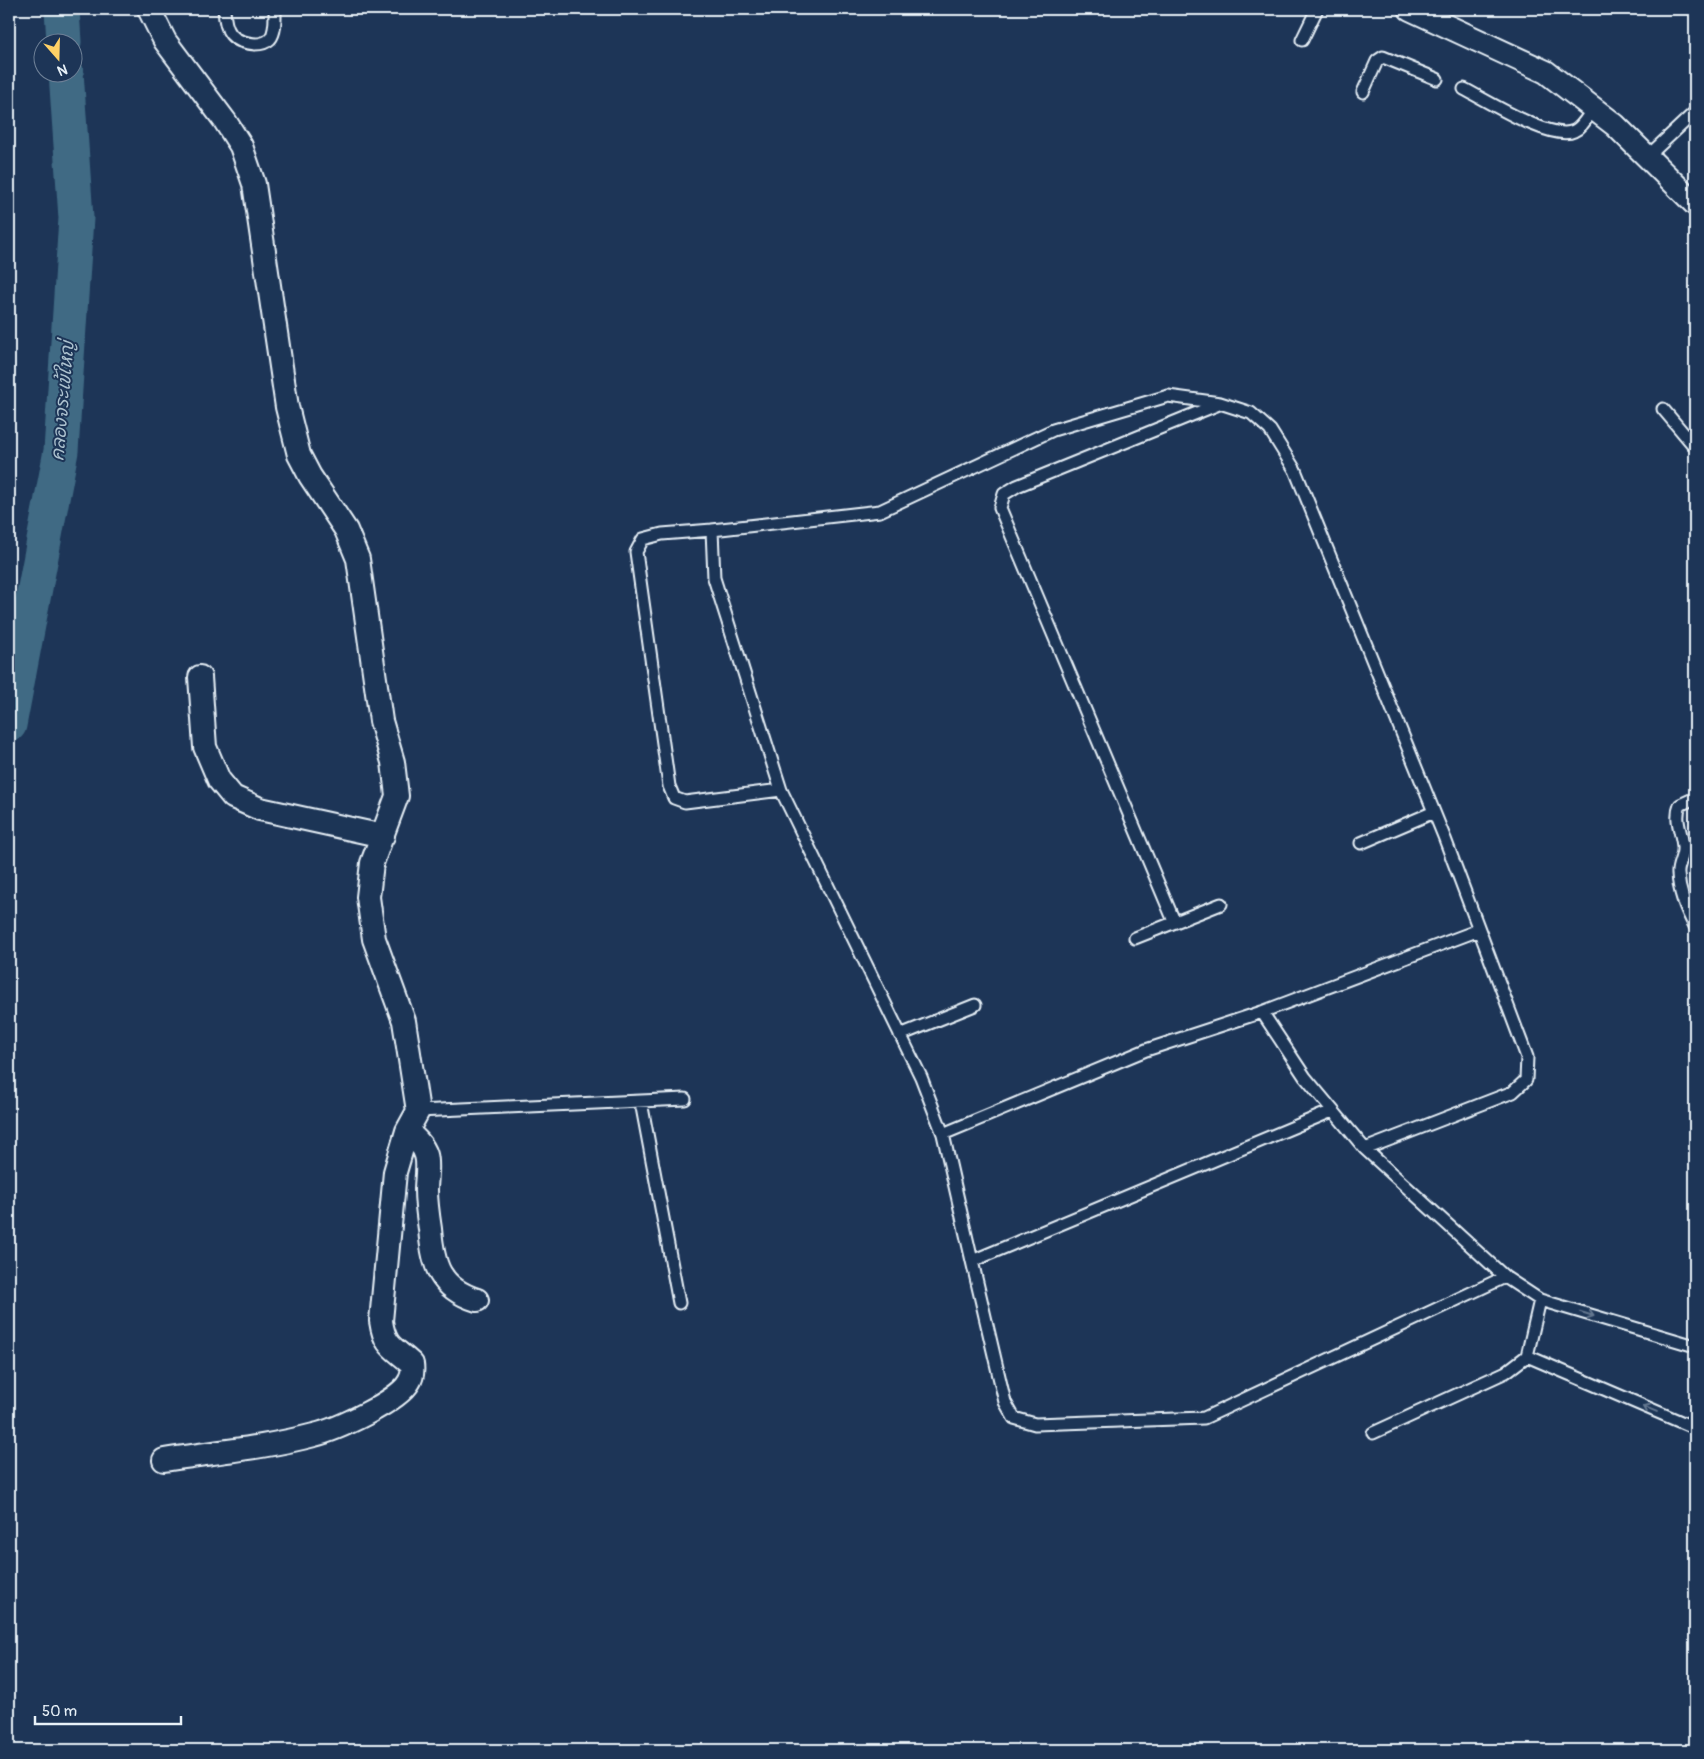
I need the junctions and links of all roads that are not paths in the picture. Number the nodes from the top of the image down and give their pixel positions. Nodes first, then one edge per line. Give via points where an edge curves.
1 (149, 9) edge
2 (224, 9) edge
3 (275, 9) edge
4 (1317, 9) edge
5 (1410, 9) edge
6 (1302, 40) dead end
7 (1437, 79) dead end
8 (1464, 89) dead end
9 (1363, 92) dead end
10 (1594, 108) junction
11 (1695, 112) edge
12 (1647, 157) junction
13 (1695, 204) edge
14 (1220, 403) junction
15 (1663, 409) dead end
16 (1695, 447) edge
17 (712, 530) junction
18 (200, 677) dead end
19 (781, 790) junction
20 (1695, 798) edge
21 (1434, 812) junction
22 (383, 836) junction
23 (1361, 843) dead end
24 (1221, 904) dead end
25 (1174, 920) junction
26 (1695, 926) edge
27 (1479, 930) junction
28 (1135, 938) dead end
29 (975, 1005) dead end
30 (1262, 1012) junction
31 (900, 1035) junction
32 (685, 1099) dead end
33 (642, 1102) junction
34 (1332, 1110) junction
35 (418, 1111) junction
36 (407, 1131) junction
37 (943, 1134) junction
38 (1365, 1149) junction
39 (972, 1261) junction
40 (1505, 1277) junction
41 (477, 1300) dead end
42 (1540, 1300) junction
43 (680, 1304) dead end
44 (1695, 1346) edge
45 (1527, 1356) junction
46 (1695, 1428) edge
47 (1373, 1433) dead end
48 (164, 1460) dead end

1 - 22 street via 180,64 225,121 240,146 254,184 287,407 299,455 346,530 358,559 381,722 394,762 397,796
2 - 3 lane via 225,25 232,37 260,44 269,40 274,31
4 - 6 lane
5 - 10 street via 1546,72
7 - 9 lane via 1383,57 1377,61
8 - 10 lane via 1548,131 1565,134 1581,125
10 - 12 street
11 - 12 lane
12 - 13 street
14 - 17 lane via 1168,396 1053,430 880,511
14 - 21 lane via 1251,413 1270,430 1295,470
14 - 25 lane via 1017,486 1004,494 1000,508
15 - 16 lane
17 - 19 lane via 714,578
17 - 19 lane via 662,534 643,540 636,552 669,786 674,798 685,802
18 - 22 street via 205,747 219,780 233,797 260,809
19 - 31 lane
20 - 26 lane via 1680,805 1676,813 1683,845 1678,872 1686,909
21 - 23 lane
21 - 27 lane
22 - 35 street via 372,863 368,896 374,940 404,1020
24 - 25 lane
25 - 28 lane
27 - 30 lane
27 - 38 lane via 1527,1057 1526,1080 1513,1092
29 - 31 lane
30 - 34 lane via 1305,1077
30 - 37 lane via 1146,1050
31 - 37 lane via 921,1077
32 - 33 lane
33 - 35 lane
33 - 43 lane
34 - 38 lane
34 - 39 lane
35 - 36 street
36 - 41 street via 420,1143 427,1156 426,1192 432,1254 437,1270 461,1295
36 - 48 street via 395,1172 381,1321 389,1347 412,1364 409,1383 396,1396 354,1420 316,1435
37 - 39 lane
38 - 40 lane
39 - 40 lane via 1006,1402 1014,1418 1035,1424 1204,1418
40 - 42 lane
42 -> 44 lane
42 - 45 lane
46 -> 45 lane
45 - 47 lane via 1506,1372

